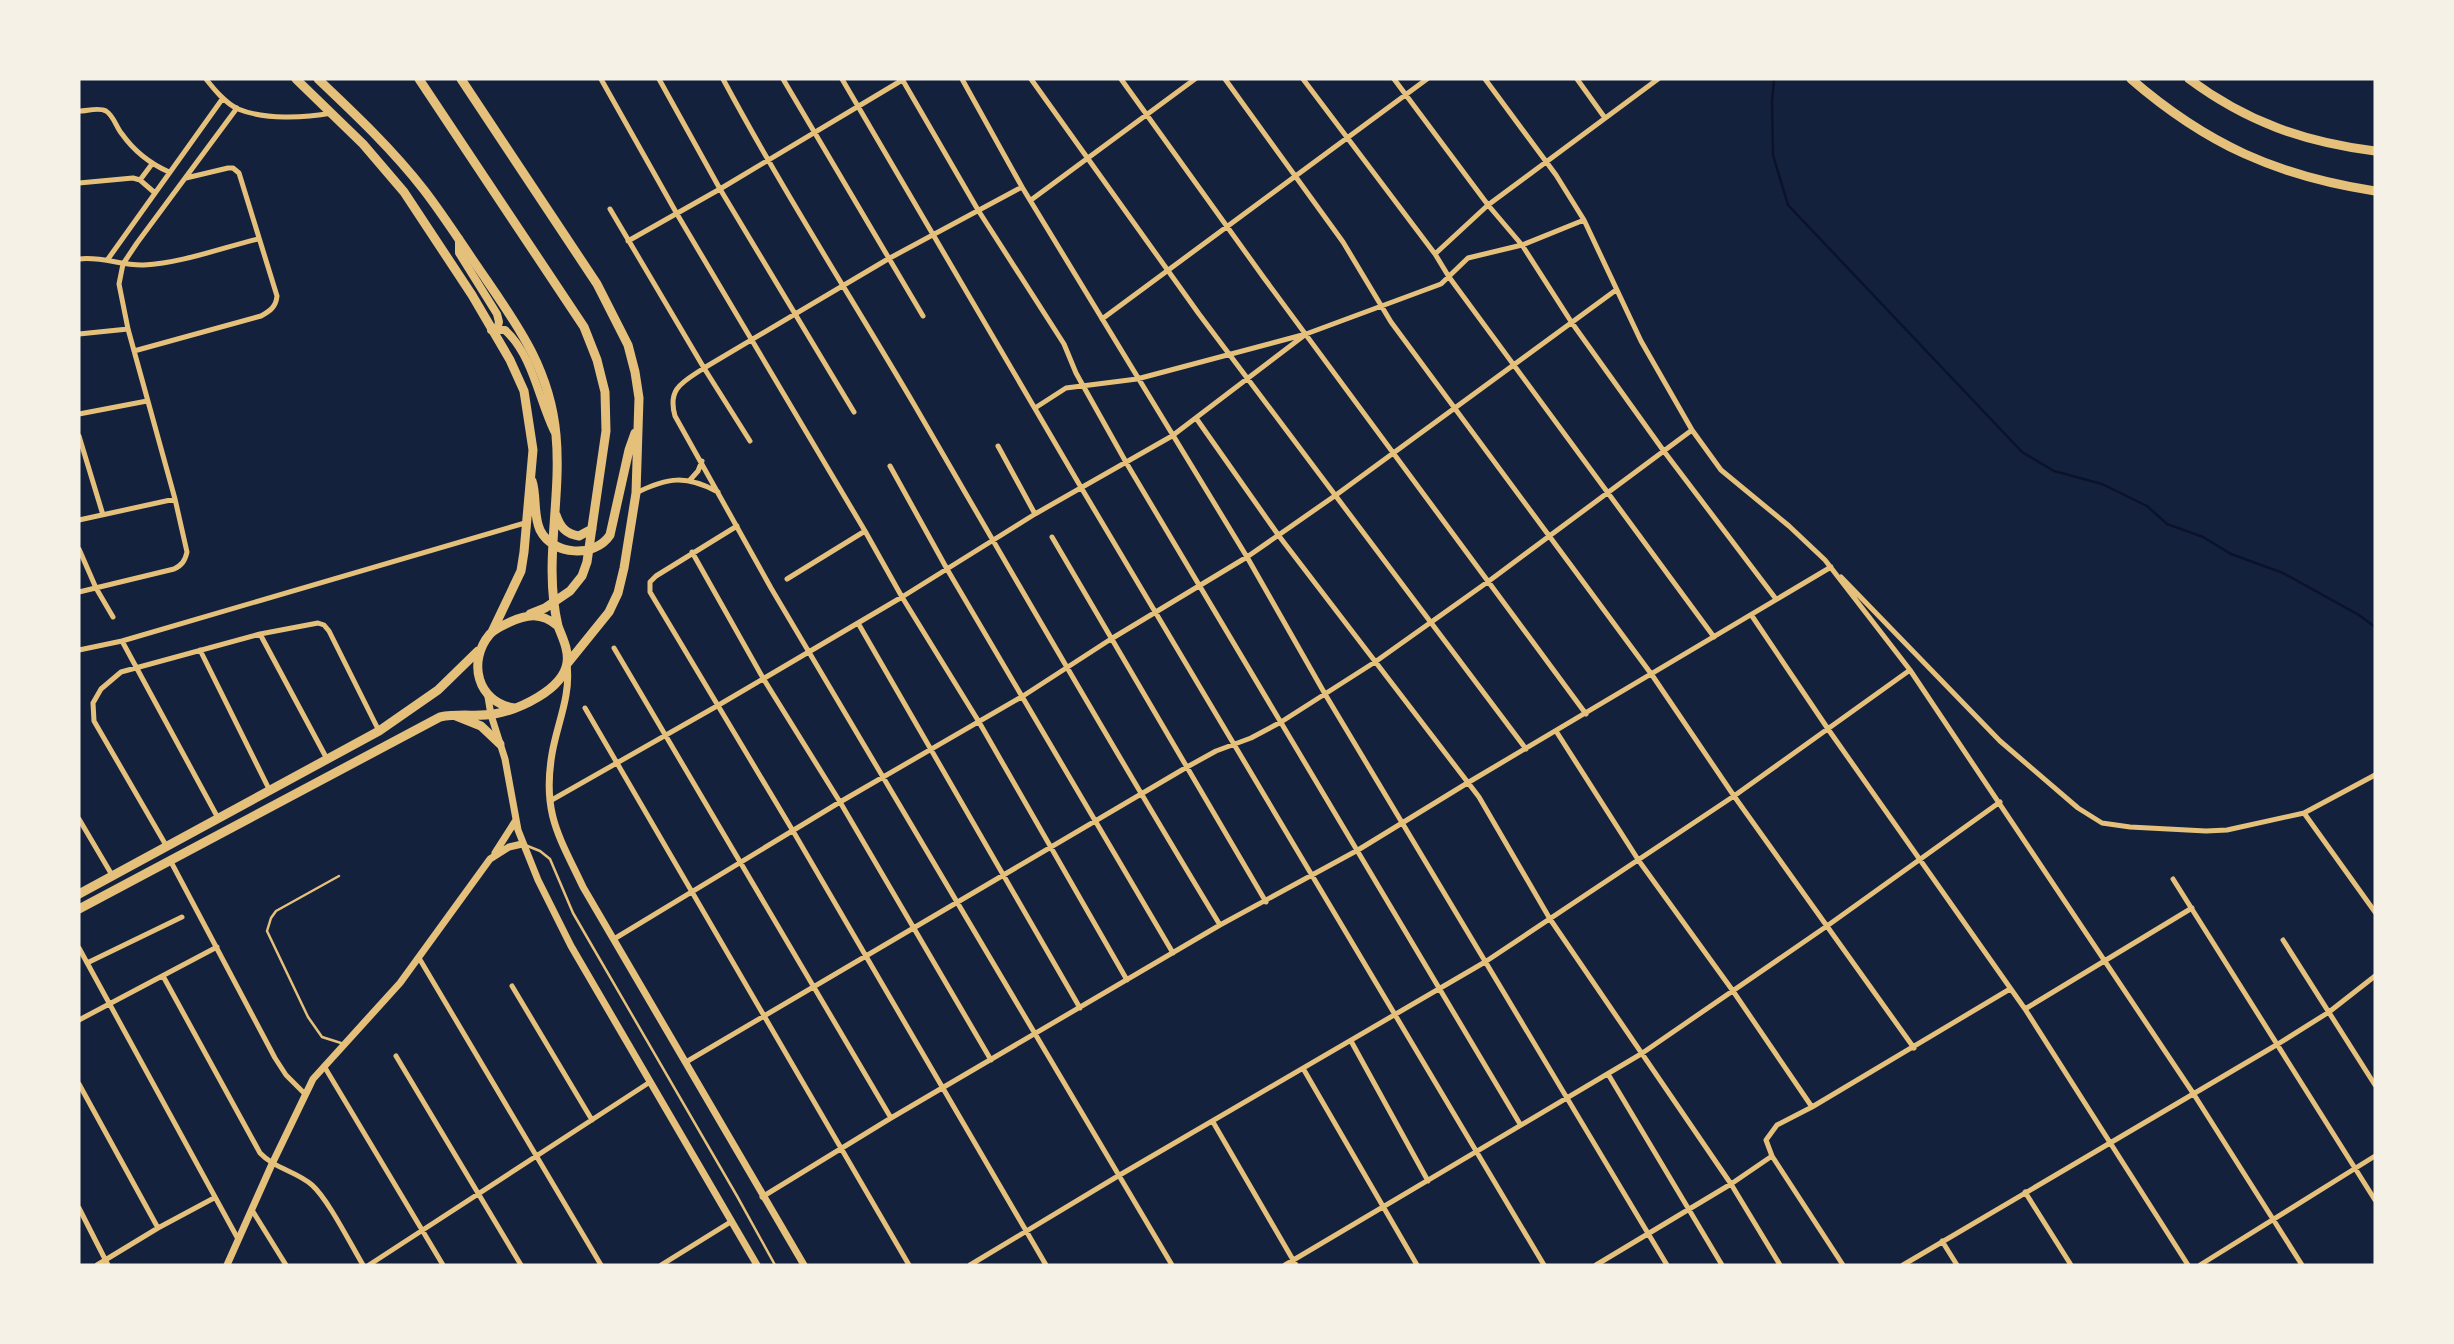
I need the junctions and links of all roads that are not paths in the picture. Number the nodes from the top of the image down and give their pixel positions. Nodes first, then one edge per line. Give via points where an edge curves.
1 (206, 79) edge
2 (296, 79) edge
3 (318, 79) edge
4 (419, 79) edge
5 (461, 79) edge
6 (601, 79) edge
7 (659, 79) edge
8 (723, 79) edge
9 (783, 79) edge
10 (842, 79) edge
11 (903, 79) edge
12 (962, 79) edge
13 (1031, 79) edge
14 (1121, 79) edge
15 (1195, 79) edge
16 (1225, 79) edge
17 (1303, 79) edge
18 (1394, 79) edge
19 (1427, 79) edge
20 (1485, 79) edge
21 (1577, 79) edge
22 (1658, 79) edge
23 (2131, 79) edge
24 (2189, 79) edge
25 (1405, 94) junction
26 (223, 98) junction
27 (858, 106) junction
28 (237, 108) junction
29 (79, 111) edge
30 (332, 113) junction
31 (1147, 114) junction
32 (1605, 118) junction
33 (813, 133) junction
34 (1347, 139) junction
35 (2375, 151) edge
36 (1087, 158) junction
37 (767, 161) junction
38 (1546, 161) junction
39 (152, 164) junction
40 (169, 172) junction
41 (1296, 176) junction
42 (186, 178) junction
43 (140, 180) junction
44 (79, 183) edge
45 (1022, 187) junction
46 (720, 189) junction
47 (2375, 191) edge
48 (155, 193) junction
49 (1031, 200) junction
50 (1488, 205) junction
51 (610, 209) dead end
52 (978, 210) junction
53 (677, 214) junction
54 (1584, 220) junction
55 (1228, 227) junction
56 (932, 234) junction
57 (258, 239) junction
58 (459, 239) junction
59 (628, 241) junction
60 (1522, 245) junction
61 (1435, 254) junction
62 (79, 259) edge
63 (108, 259) junction
64 (888, 259) junction
65 (123, 264) junction
66 (1169, 270) junction
67 (1449, 277) junction
68 (842, 286) junction
69 (1616, 290) junction
70 (1382, 307) junction
71 (796, 313) junction
72 (923, 316) dead end
73 (1102, 319) junction
74 (1572, 323) junction
75 (128, 329) junction
76 (494, 331) junction
77 (79, 334) edge
78 (1306, 334) junction
79 (752, 340) junction
80 (134, 351) junction
81 (1229, 355) junction
82 (1514, 365) junction
83 (704, 368) junction
84 (1137, 379) junction
85 (1248, 379) junction
86 (1084, 386) junction
87 (147, 401) junction
88 (1454, 407) junction
89 (1035, 408) junction
90 (854, 412) dead end
91 (79, 414) edge
92 (1196, 418) junction
93 (638, 426) junction
94 (1692, 430) junction
95 (79, 436) edge
96 (1172, 436) junction
97 (556, 437) junction
98 (750, 441) dead end
99 (998, 446) dead end
100 (1663, 450) junction
101 (1394, 452) junction
102 (702, 461) junction
103 (1127, 464) junction
104 (890, 466) dead end
105 (530, 476) junction
106 (690, 480) junction
107 (1082, 489) junction
108 (636, 493) junction
109 (720, 493) junction
110 (1607, 493) junction
111 (1336, 495) junction
112 (175, 499) junction
113 (555, 510) junction
114 (1035, 514) junction
115 (103, 515) junction
116 (79, 520) edge
117 (525, 523) junction
118 (737, 527) junction
119 (592, 529) junction
120 (865, 531) junction
121 (1279, 536) junction
122 (1052, 537) dead end
123 (1549, 537) junction
124 (992, 541) junction
125 (553, 542) junction
126 (79, 549) edge
127 (589, 551) junction
128 (692, 552) junction
129 (1247, 557) junction
130 (1831, 568) junction
131 (947, 569) junction
132 (787, 579) dead end
133 (1489, 581) junction
134 (1201, 585) junction
135 (96, 588) junction
136 (79, 592) edge
137 (902, 597) junction
138 (1776, 599) junction
139 (553, 603) junction
140 (1156, 611) junction
141 (528, 615) junction
142 (1752, 615) junction
143 (113, 617) dead end
144 (858, 623) junction
145 (1432, 623) junction
146 (558, 626) junction
147 (492, 632) junction
148 (260, 634) junction
149 (1714, 637) junction
150 (1111, 639) junction
151 (122, 641) junction
152 (614, 648) dead end
153 (480, 649) junction
154 (79, 650) edge
155 (200, 650) junction
156 (809, 651) junction
157 (1375, 662) junction
158 (567, 664) junction
159 (137, 666) junction
160 (1068, 668) junction
161 (1910, 670) junction
162 (1652, 675) junction
163 (763, 678) junction
164 (1325, 694) junction
165 (1023, 696) junction
166 (488, 697) junction
167 (717, 706) junction
168 (514, 708) junction
169 (585, 708) dead end
170 (1586, 714) junction
171 (451, 715) junction
172 (491, 715) junction
173 (979, 722) junction
174 (1281, 722) junction
175 (1828, 729) junction
176 (379, 731) junction
177 (1556, 731) junction
178 (665, 734) junction
179 (500, 744) junction
180 (1234, 744) junction
181 (1526, 748) junction
182 (931, 751) junction
183 (327, 760) junction
184 (617, 762) junction
185 (1187, 767) junction
186 (2375, 775) edge
187 (885, 778) junction
188 (1468, 782) junction
189 (269, 789) junction
190 (1141, 795) junction
191 (1734, 796) junction
192 (550, 801) junction
193 (840, 802) junction
194 (2000, 802) junction
195 (2304, 813) junction
196 (218, 818) junction
197 (79, 819) edge
198 (516, 820) junction
199 (1095, 822) junction
200 (1403, 823) junction
201 (793, 831) junction
202 (522, 844) junction
203 (167, 847) junction
204 (1050, 850) junction
205 (1358, 850) junction
206 (491, 859) junction
207 (170, 860) junction
208 (1921, 860) junction
209 (1639, 861) junction
210 (740, 862) junction
211 (112, 875) junction
212 (339, 876) dead end
213 (1004, 876) junction
214 (1313, 876) junction
215 (2173, 878) dead end
216 (691, 891) junction
217 (79, 894) edge
218 (1266, 902) junction
219 (960, 903) junction
220 (2192, 908) junction
221 (79, 909) edge
222 (2375, 912) edge
223 (182, 917) dead end
224 (1550, 919) junction
225 (1220, 925) junction
226 (1827, 926) junction
227 (913, 930) junction
228 (614, 939) junction
229 (2283, 940) dead end
230 (217, 947) junction
231 (79, 948) edge
232 (1173, 953) junction
233 (866, 957) junction
234 (419, 958) junction
235 (2105, 960) junction
236 (1485, 962) junction
237 (87, 963) junction
238 (163, 976) junction
239 (2375, 976) edge
240 (1127, 980) junction
241 (512, 986) dead end
242 (813, 987) junction
243 (1440, 988) junction
244 (2010, 989) junction
245 (1733, 991) junction
246 (109, 1004) junction
247 (1080, 1007) junction
248 (2025, 1009) junction
249 (2329, 1012) junction
250 (765, 1015) junction
251 (1395, 1016) junction
252 (79, 1020) edge
253 (1036, 1034) junction
254 (1351, 1041) junction
255 (344, 1044) junction
256 (2278, 1044) junction
257 (1914, 1048) junction
258 (1641, 1054) junction
259 (396, 1056) dead end
260 (990, 1060) junction
261 (686, 1062) junction
262 (324, 1066) junction
263 (1304, 1070) junction
264 (1608, 1074) junction
265 (650, 1082) junction
266 (79, 1084) edge
267 (2375, 1086) edge
268 (943, 1088) junction
269 (2193, 1093) junction
270 (305, 1094) junction
271 (1566, 1099) junction
272 (1812, 1107) junction
273 (891, 1118) junction
274 (592, 1120) junction
275 (1213, 1122) junction
276 (1520, 1124) junction
277 (2109, 1142) junction
278 (841, 1149) junction
279 (1476, 1152) junction
280 (1772, 1156) junction
281 (2375, 1156) edge
282 (535, 1157) junction
283 (272, 1164) junction
284 (2356, 1170) junction
285 (1118, 1176) junction
286 (1428, 1181) junction
287 (1731, 1184) junction
288 (2025, 1192) junction
289 (480, 1195) junction
290 (762, 1197) junction
291 (214, 1198) junction
292 (2375, 1200) edge
293 (1383, 1207) junction
294 (79, 1208) edge
295 (1690, 1209) junction
296 (252, 1210) junction
297 (732, 1221) junction
298 (2274, 1221) junction
299 (158, 1228) junction
300 (423, 1231) junction
301 (1025, 1232) junction
302 (1648, 1233) junction
303 (238, 1239) junction
304 (1942, 1241) junction
305 (107, 1263) edge
306 (1295, 1263) edge
307 (97, 1265) edge
308 (227, 1265) edge
309 (286, 1265) edge
310 (363, 1265) edge
311 (369, 1265) edge
312 (443, 1265) edge
313 (521, 1265) edge
314 (601, 1265) edge
315 (661, 1265) edge
316 (757, 1265) edge
317 (775, 1265) edge
318 (804, 1265) edge
319 (909, 1265) edge
320 (970, 1265) edge
321 (1046, 1265) edge
322 (1172, 1265) edge
323 (1285, 1265) edge
324 (1417, 1265) edge
325 (1544, 1265) edge
326 (1596, 1265) edge
327 (1667, 1265) edge
328 (1722, 1265) edge
329 (1780, 1265) edge
330 (1843, 1265) edge
331 (1903, 1265) edge
332 (1957, 1265) edge
333 (2071, 1265) edge
334 (2188, 1265) edge
335 (2200, 1265) edge
336 (2302, 1265) edge

1 - 26 street
2 - 30 main road
3 - 58 main road via 402,163
4 - 119 main road via 584,327 597,360 605,392 606,430
5 - 93 main road via 616,319 635,372
6 - 53 street
7 - 46 street
8 - 37 street
9 - 33 street
10 - 27 street
11 - 27 street
11 - 52 street
12 - 45 street
13 - 36 street
14 - 31 street
15 - 31 street
16 - 41 street
17 - 34 street
18 - 25 street
19 - 25 street
20 - 38 street
21 - 32 street
22 - 32 street
23 - 47 main road via 2183,121 2246,155 2302,177
24 - 35 main road via 2233,109 2293,135
25 - 34 street
25 - 50 street
26 - 28 street
26 - 40 street
27 - 33 street
27 - 56 street
28 - 30 street via 270,115
28 - 42 street
29 - 39 street via 106,111
30 - 76 main road via 404,192
31 - 36 street
31 - 55 street
32 - 38 street
33 - 37 street
33 - 64 street
34 - 41 street
34 - 61 street
36 - 49 street
36 - 66 street
37 - 46 street
37 - 68 street
38 - 50 street
38 - 54 street
39 - 40 street
39 - 43 street
40 - 48 street
41 - 55 street
41 - 70 street
42 - 57 street via 237,170
42 - 65 street
43 - 44 street
43 - 48 street
45 - 49 street
45 - 52 street
46 - 53 street
46 - 71 street
48 - 63 street
49 - 73 street
50 - 60 street
50 - 61 street
51 - 59 street
52 - 56 street
52 - 86 street via 1064,344
53 - 59 street
53 - 79 street
54 - 60 street
54 - 69 street
55 - 66 street
55 - 78 street
56 - 64 street
56 - 89 street
57 - 65 street via 160,264
57 - 80 street via 277,296 274,307 261,316
58 - 76 main road via 459,253 497,314
58 - 97 main road via 533,353 550,393
59 - 83 street
60 - 67 street via 1468,258
60 - 74 street
61 - 67 street
62 - 63 street
63 - 65 street
64 - 68 street
64 - 72 street
65 - 75 street via 119,284
66 - 73 street
66 - 81 street
67 - 70 street
67 - 82 street
68 - 71 street
68 - 124 street
69 - 74 street
69 - 94 street
70 - 78 street
70 - 88 street
71 - 79 street
71 - 90 street
73 - 84 street
74 - 82 street
74 - 100 street
75 - 77 street
75 - 80 street
76 - 97 main road via 505,330 514,340
76 - 105 main road via 524,391 533,450
78 - 81 street
78 - 85 street
78 - 101 street
79 - 83 street
79 - 120 street
80 - 87 street
81 - 84 street
81 - 85 street
82 - 88 street
82 - 110 street
83 - 98 street
83 - 102 street via 683,382 672,397 675,416
84 - 86 street
84 - 96 street
85 - 92 street
85 - 111 street
86 - 89 street via 1066,388
86 - 103 street
87 - 91 street
87 - 112 street
88 - 101 street
88 - 123 street
89 - 107 street
92 - 96 street
92 - 121 street
93 - 108 main road
93 - 127 main road via 610,535
94 - 100 street
94 - 130 street via 1721,470
95 - 115 street
96 - 103 street
96 - 129 street
97 - 113 main road
99 - 114 street
100 - 110 street
100 - 138 street
101 - 111 street
101 - 133 street
102 - 106 street
102 - 109 street
103 - 107 street
103 - 134 street
104 - 131 street
105 - 117 main road
105 - 125 main road via 541,532
106 - 108 street via 668,480
106 - 109 street
107 - 114 street
107 - 140 street
108 - 158 main road via 618,593 609,612
109 - 118 street
110 - 123 street
110 - 149 street
111 - 121 street
111 - 145 street
112 - 115 street
112 - 135 street via 187,552 181,565
113 - 119 main road via 560,525 569,533 579,536
113 - 125 main road
114 - 124 street
115 - 116 street
117 - 147 main road via 521,571
117 - 151 street
118 - 128 street
118 - 156 street
119 - 127 main road
120 - 132 street
120 - 137 street
121 - 129 street
121 - 157 street
122 - 150 street
123 - 133 street
123 - 162 street
124 - 131 street
124 - 160 street
125 - 127 main road via 573,551
125 - 139 main road
126 - 135 street
127 - 139 main road via 578,581
128 - 163 street
128 - 167 street via 656,576 650,582 650,592
129 - 134 street
129 - 164 street
130 - 138 street
130 - 161 street
130 - 195 street via 2000,741 2102,823 2227,830
131 - 137 street
131 - 165 street
133 - 145 street
133 - 170 street
134 - 140 street
134 - 174 street
135 - 136 street
135 - 143 street
137 - 144 street
137 - 173 street
138 - 142 street
139 - 141 main road
139 - 146 main road
140 - 150 street
140 - 180 street
141 - 146 main road via 548,618
141 - 147 main road
142 - 149 street
142 - 175 street
144 - 156 street
144 - 182 street
145 - 157 street
145 - 181 street
146 - 158 main road
147 - 153 main road
148 - 155 street
148 - 176 street via 310,623 324,625
148 - 183 street
149 - 162 street
150 - 160 street
150 - 185 street
151 - 154 street
151 - 159 street
152 - 178 street
153 - 166 main road via 478,674
153 - 176 main road via 438,690
155 - 159 street
155 - 189 street
156 - 163 street
156 - 187 street
157 - 164 street
157 - 188 street
158 - 168 main road via 547,691
158 - 192 street via 568,687 552,753
159 - 196 street
159 - 203 street via 114,676 101,689 93,703 94,721
160 - 165 street
160 - 190 street
161 - 175 street
161 - 194 street
162 - 170 street
162 - 191 street
163 - 167 street
163 - 193 street
164 - 174 street
164 - 200 street
165 - 173 street
165 - 199 street
166 - 168 main road
166 - 172 street
167 - 178 street
167 - 201 street
168 - 172 main road
169 - 184 street
170 - 177 street
171 - 172 main road
171 - 179 main road via 481,726
171 - 207 main road via 414,730
172 - 179 street
173 - 182 street
173 - 204 street
174 - 180 street
174 - 205 street
175 - 191 street
175 - 208 street
176 - 183 main road
177 - 181 street
177 - 209 street
178 - 184 street
178 - 210 street
179 - 198 street
180 - 185 street
180 - 214 street
181 - 188 street
182 - 187 street
182 - 213 street
183 - 189 main road
184 - 192 street
184 - 216 street
185 - 190 street
185 - 218 street
186 - 195 street
187 - 193 street
187 - 219 street
188 - 200 street
188 - 224 street
189 - 196 main road
190 - 199 street
190 - 225 street
191 - 209 street
191 - 226 street
192 - 228 street via 556,832
193 - 201 street
193 - 227 street
194 - 208 street
194 - 235 street
195 - 222 street
196 - 203 main road
197 - 211 street
198 - 202 street
198 - 206 street
199 - 204 street
199 - 232 street
200 - 205 street
200 - 236 street
201 - 210 street
201 - 233 street
202 - 206 street
202 - 265 street via 559,924
202 - 317 lane via 550,859 573,913
203 - 211 main road
204 - 213 street
204 - 240 street
205 - 214 street
205 - 243 street
206 - 234 street
207 - 221 main road
207 - 230 street
208 - 226 street
208 - 244 street
209 - 224 street
209 - 245 street
210 - 216 street
210 - 242 street
211 - 217 main road
212 - 255 lane via 276,911 267,931 308,1017 322,1037
213 - 219 street
213 - 247 street
214 - 218 street
214 - 251 street
215 - 220 street
216 - 228 street
216 - 250 street
218 - 225 street
219 - 227 street
219 - 253 street
220 - 235 street
220 - 256 street
223 - 237 street
224 - 236 street
224 - 258 street
225 - 232 street
226 - 245 street
226 - 257 street
227 - 233 street
227 - 260 street
228 - 261 street
229 - 249 street
230 - 238 street
230 - 270 street via 275,1058
231 - 237 street
232 - 240 street
233 - 242 street
233 - 268 street
234 - 255 street
234 - 282 street
235 - 248 street
235 - 269 street
236 - 243 street
236 - 271 street
237 - 246 street
238 - 246 street
238 - 283 street via 255,1145
239 - 249 street
240 - 247 street
241 - 274 street
242 - 250 street
242 - 273 street
243 - 251 street
243 - 276 street
244 - 248 street
244 - 257 street
245 - 258 street
245 - 272 street
246 - 252 street
246 - 291 street
247 - 253 street
248 - 277 street
249 - 256 street
249 - 267 street
250 - 261 street
250 - 278 street
251 - 254 street
251 - 279 street
253 - 260 street
253 - 285 street
254 - 263 street
254 - 286 street
255 - 262 street
256 - 269 street
256 - 284 street
257 - 272 street
258 - 264 street
258 - 287 street
259 - 289 street
260 - 268 street
261 - 290 street
262 - 270 street
262 - 300 street
263 - 275 street
263 - 293 street
264 - 271 street
264 - 295 street
265 - 274 street
265 - 297 street
266 - 299 street
268 - 273 street
268 - 301 street
269 - 277 street
269 - 298 street
270 - 283 street
271 - 276 street
271 - 302 street
272 - 280 street via 1771,1131 1766,1140
273 - 278 street
274 - 282 street
275 - 285 street
275 - 306 street
276 - 279 street
277 - 288 street
277 - 334 street
278 - 290 street
278 - 319 street
279 - 286 street
279 - 325 street
280 - 287 street
280 - 330 street
281 - 284 street
282 - 289 street
282 - 314 street
283 - 296 street
283 - 310 street via 319,1193
284 - 292 street
284 - 298 street
285 - 301 street
285 - 322 street
286 - 293 street
287 - 295 street
287 - 329 street
288 - 304 street
288 - 333 street
289 - 300 street
289 - 313 street
290 - 318 street
291 - 299 street
291 - 303 street
293 - 306 street
293 - 324 street
294 - 305 street
295 - 302 street
295 - 328 street
296 - 303 street
296 - 309 street
297 - 315 street
297 - 316 street
298 - 335 street
298 - 336 street
299 - 305 street
300 - 311 street
300 - 312 street
301 - 320 street
301 - 321 street
302 - 326 street
302 - 327 street
303 - 308 street
304 - 331 street
304 - 332 street
305 - 307 street
306 - 323 street

